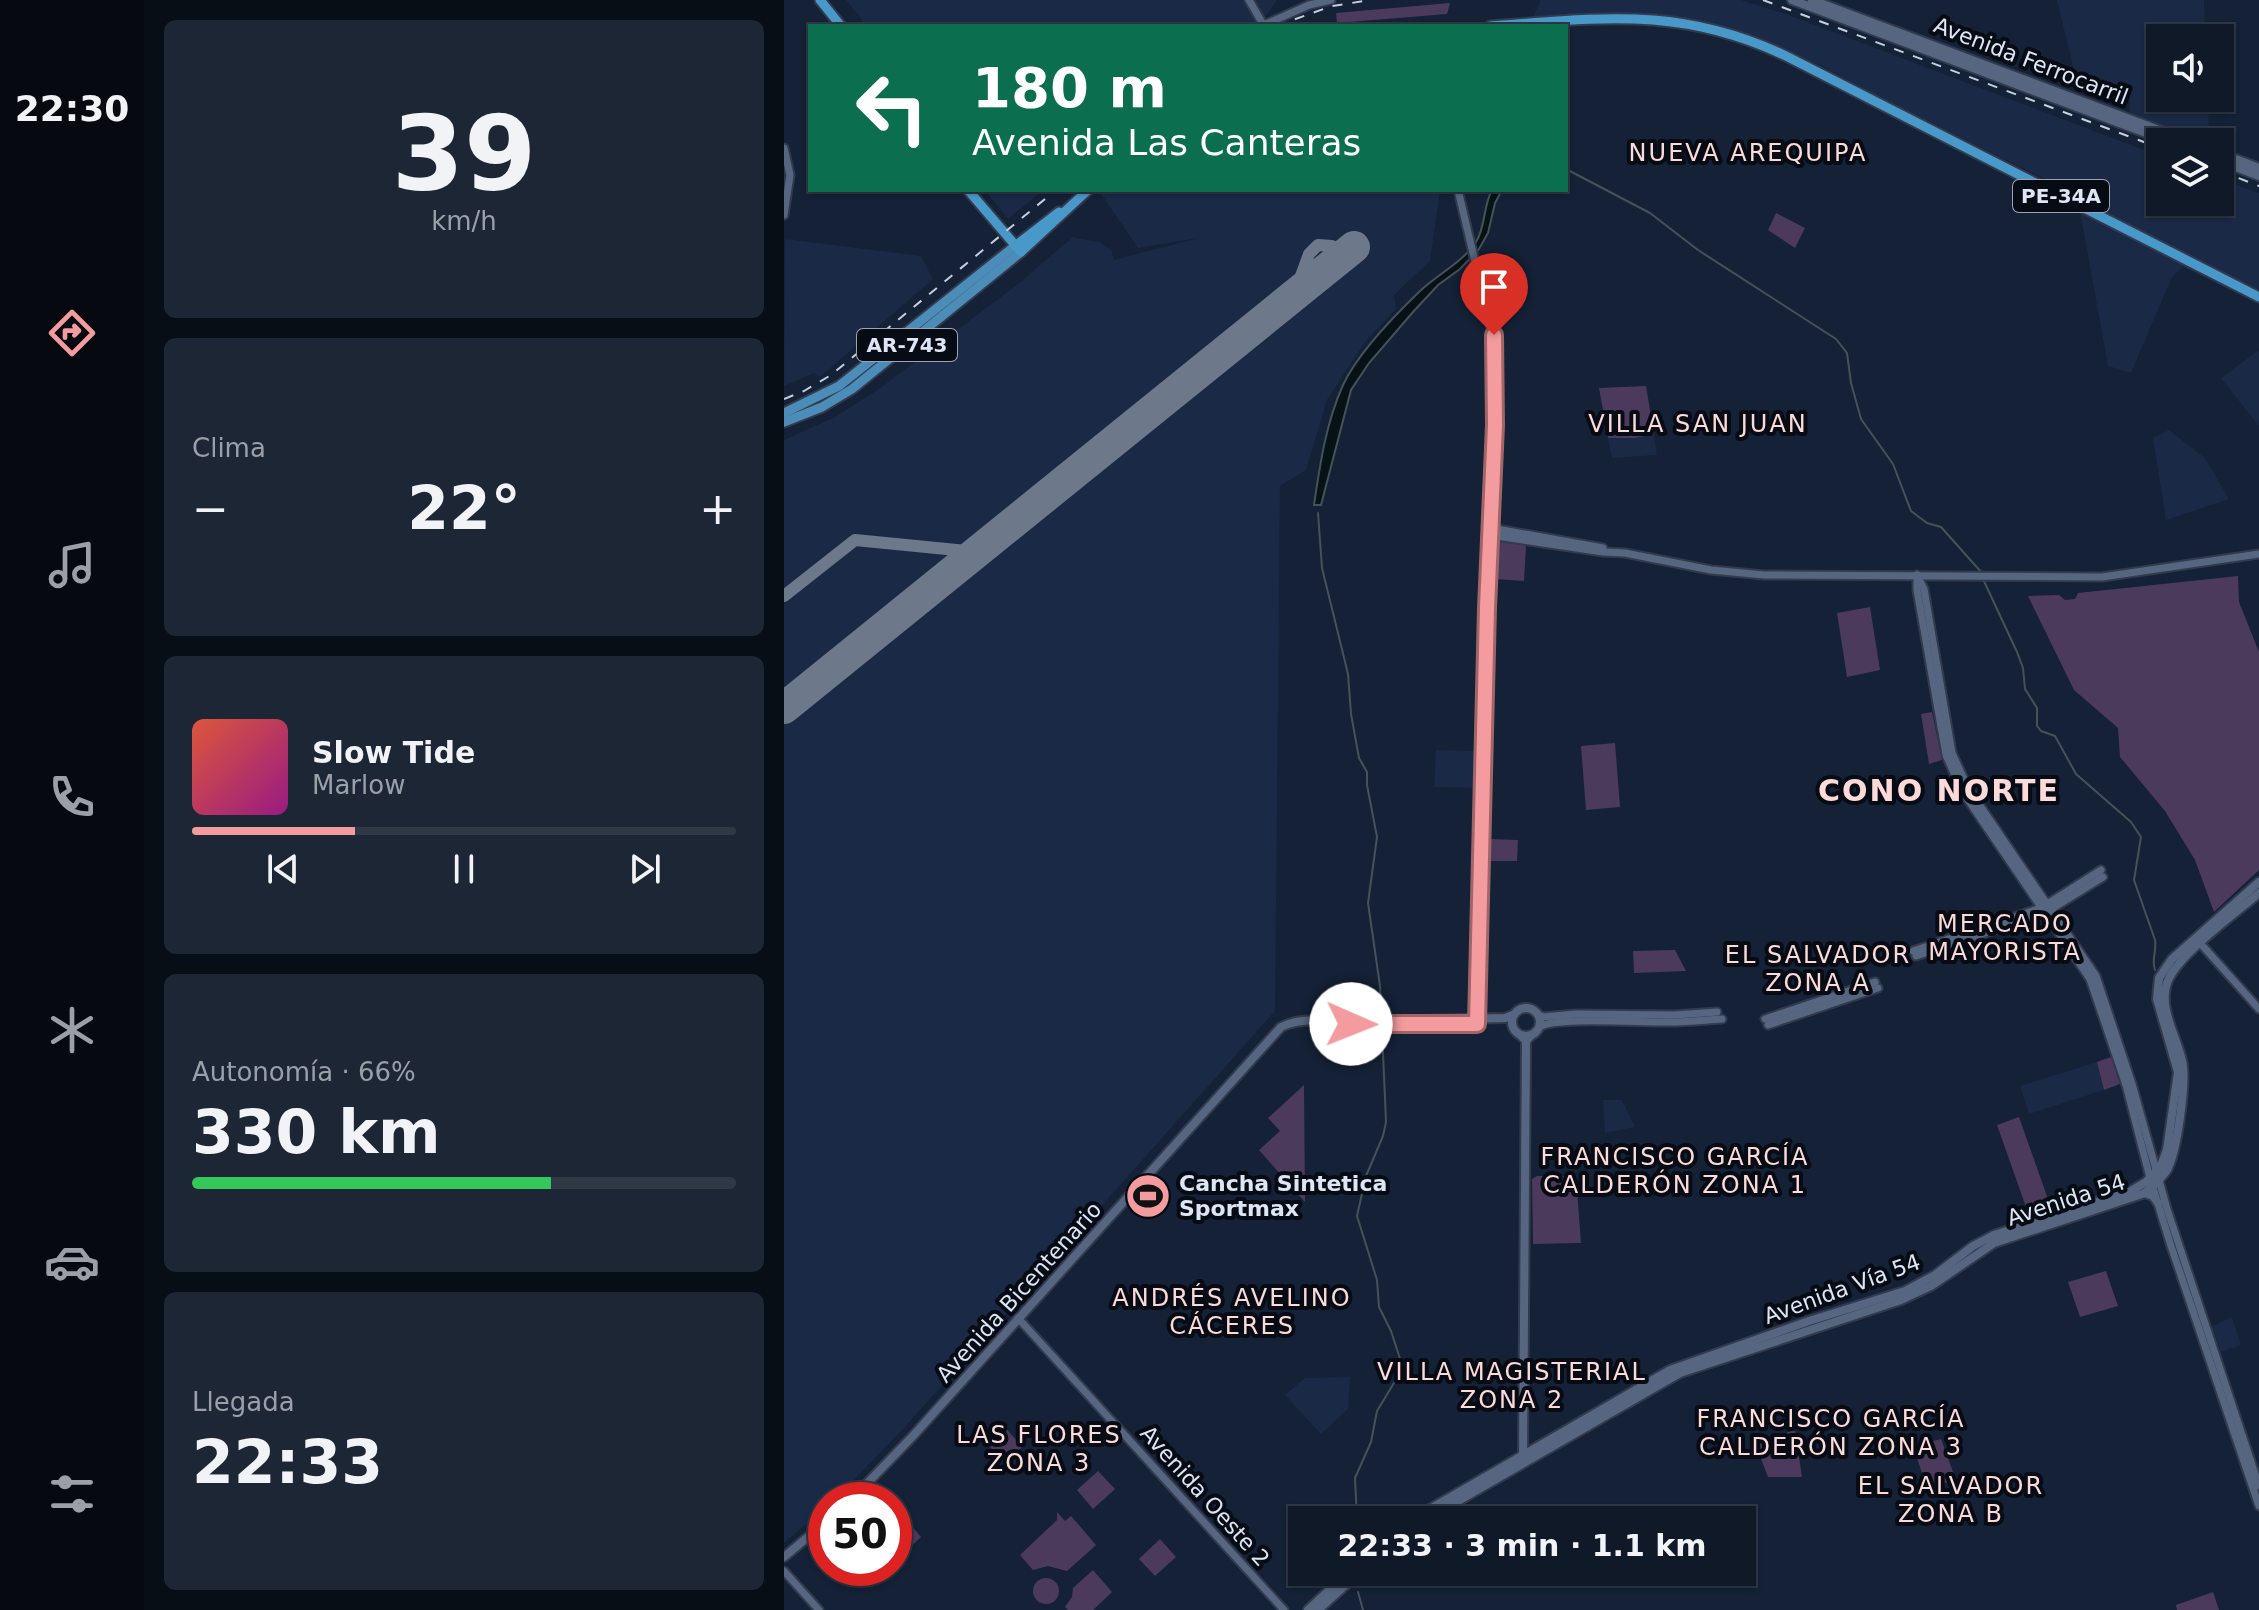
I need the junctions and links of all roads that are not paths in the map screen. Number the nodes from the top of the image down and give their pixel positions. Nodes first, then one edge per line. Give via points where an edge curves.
1 (820, 0) edge
2 (1249, 0) edge
3 (1331, 0) edge
4 (1792, 0) edge
5 (1812, 0) edge
6 (839, 24) edge
7 (1263, 24) edge
8 (1268, 24) edge
9 (1517, 24) edge
10 (2154, 128) edge
11 (2146, 133) edge
12 (784, 148) edge
13 (2234, 158) edge
14 (2234, 166) edge
15 (2259, 168) edge
16 (786, 170) edge
17 (2259, 176) edge
18 (970, 192) edge
19 (1088, 192) edge
20 (1088, 192) edge
21 (1458, 192) edge
22 (784, 215) edge
23 (1013, 248) junction
24 (2259, 297) edge
25 (784, 413) edge
26 (784, 422) edge
27 (1490, 532) junction
28 (2259, 554) edge
29 (1917, 575) junction
30 (2102, 874) dead end
31 (2259, 882) edge
32 (2259, 893) edge
33 (2046, 909) junction
34 (2201, 944) junction
35 (1914, 953) dead end
36 (1876, 985) dead end
37 (2259, 1009) edge
38 (1539, 1015) junction
39 (1512, 1020) junction
40 (1477, 1021) junction
41 (1766, 1022) dead end
42 (1539, 1027) junction
43 (1526, 1037) junction
44 (2152, 1182) junction
45 (2158, 1203) joint
46 (1901, 1300) joint
47 (1018, 1318) junction
48 (1523, 1460) junction
49 (868, 1482) edge
50 (2259, 1486) edge
51 (1437, 1506) edge
52 (1448, 1506) edge
53 (2259, 1506) edge
54 (808, 1537) edge
55 (784, 1557) edge
56 (784, 1571) edge
57 (1334, 1586) edge
58 (1345, 1586) edge
59 (819, 1610) edge
60 (1284, 1610) edge
61 (1308, 1610) edge
62 (1318, 1610) edge

1 - 6 highway
2 - 7 street
3 - 8 street
4 - 11 main road, Avenida Ferrocarril
5 - 10 main road, Avenida Ferrocarril
9 - 24 highway, PE-34A via 1652,18 1748,39
12 - 16 street
13 - 15 main road
14 - 17 main road
16 - 22 street via 790,175
18 - 23 highway
19 - 23 highway
20 - 23 highway
21 - 27 street via 1494,335
23 - 25 main road, AR-743 via 839,386
23 - 26 main road, AR-743 via 858,384
27 - 29 street via 1552,537 1738,574
27 - 40 street
28 - 29 street via 2102,577
29 - 33 street via 1943,745 1954,777
30 - 33 street
31 - 44 main road via 2172,959 2159,978 2157,999 2178,1078 2167,1150
32 - 34 main road, Avenida 54
33 - 35 street
33 - 44 street via 2106,1012 2144,1123
34 - 37 street
34 - 44 main road, Avenida 54 via 2176,967 2166,988 2184,1081 2172,1154 2167,1169
36 - 41 street
38 - 39 main road via 1526,1007
38 - 42 main road
38 - 42 street via 1720,1015
39 - 40 main road, Avenida Bicentenario
39 - 43 main road
40 - 47 main road, Avenida Bicentenario via 1301,1021 1281,1027
42 - 43 main road
43 - 48 main road
44 - 45 main road
44 - 46 main road, Avenida 54 via 1994,1243
44 - 48 main road, Avenida Vía 54 via 1994,1235 1905,1291 1679,1366
44 - 50 street
45 - 53 street
46 - 48 main road, Avenida Vía 54 via 1680,1373
47 - 49 main road, Avenida Bicentenario
47 - 60 street, Avenida Oeste 2
48 - 51 main road, Avenida Vía 54
48 - 52 main road, Avenida Vía 54
54 - 55 main road
56 - 59 street
57 - 61 main road
58 - 62 main road

